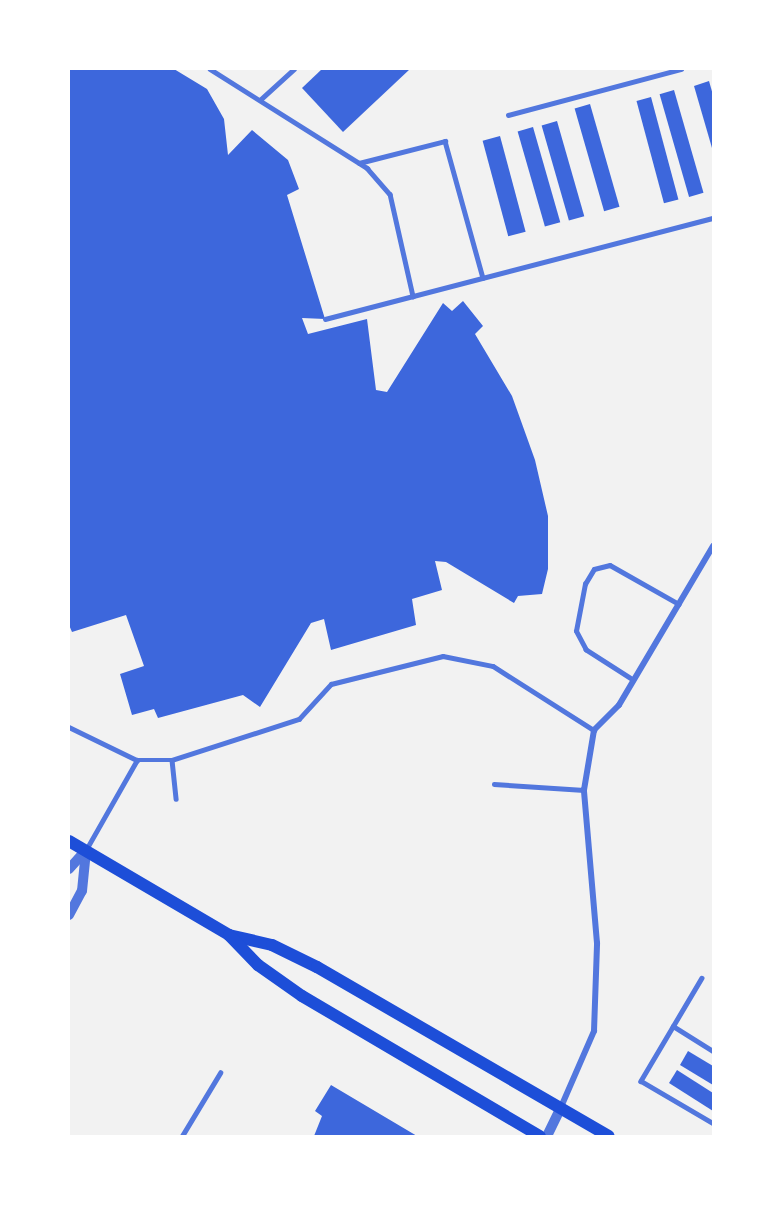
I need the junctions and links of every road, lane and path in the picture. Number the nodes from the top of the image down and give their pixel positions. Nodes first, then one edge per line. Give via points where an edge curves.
1 (210, 69) edge
2 (294, 69) edge
3 (681, 69) edge
4 (260, 100) junction
5 (508, 115) dead end
6 (359, 163) junction
7 (713, 218) edge
8 (483, 278) junction
9 (413, 296) junction
10 (325, 319) dead end
11 (713, 546) edge
12 (679, 604) junction
13 (633, 680) junction
14 (69, 727) edge
15 (594, 730) junction
16 (137, 760) junction
17 (172, 760) junction
18 (494, 784) dead end
19 (584, 790) junction
20 (176, 799) dead end
21 (69, 841) edge
22 (86, 851) junction
23 (69, 869) edge
24 (69, 915) edge
25 (229, 934) junction
26 (702, 978) dead end
27 (673, 1026) junction
28 (713, 1051) edge
29 (220, 1073) dead end
30 (561, 1107) junction
31 (713, 1123) edge
32 (182, 1136) edge
33 (540, 1136) edge
34 (547, 1136) edge
35 (609, 1136) edge

1 - 4 lane
2 - 4 lane
3 - 5 lane
4 - 6 lane
6 - 8 lane via 445,141
6 - 9 lane via 390,194
7 - 8 lane
8 - 9 lane
9 - 10 lane
11 - 12 street
12 - 13 street
12 - 13 lane via 610,565 594,569 585,584 576,631 586,650
13 - 15 street via 619,705
14 - 16 lane
15 - 17 lane via 493,666 443,656 330,684 299,719
15 - 19 street
16 - 17 lane
16 - 22 lane
17 - 20 lane
18 - 19 lane
19 - 30 street via 597,943 594,1031
21 - 22 main road
22 - 23 street
22 - 24 street via 82,891
22 - 25 main road
25 - 30 main road via 272,945 317,967
25 - 33 main road via 258,965 302,996
26 - 27 lane
27 - 28 lane
27 - 31 lane via 641,1081
29 - 32 lane
30 - 34 street
30 - 35 main road

